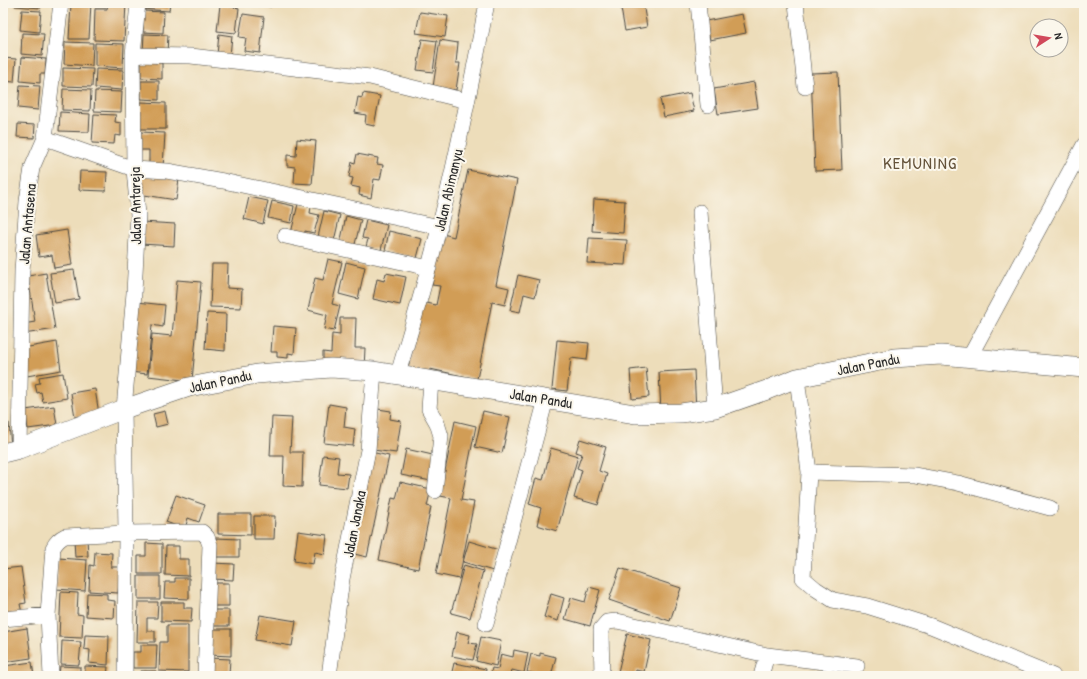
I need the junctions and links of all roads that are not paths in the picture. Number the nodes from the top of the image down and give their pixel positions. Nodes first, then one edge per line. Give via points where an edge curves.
1 (61, 3) edge
2 (138, 3) edge
3 (487, 3) edge
4 (698, 3) edge
5 (796, 3) edge
6 (133, 55) junction
7 (805, 87) dead end
8 (467, 101) junction
9 (708, 105) dead end
10 (45, 138) junction
11 (1084, 145) edge
12 (134, 169) junction
13 (700, 212) dead end
14 (440, 227) junction
15 (285, 236) dead end
16 (429, 268) junction
17 (969, 358) junction
18 (1084, 368) edge
19 (374, 371) junction
20 (398, 374) junction
21 (797, 378) junction
22 (431, 381) junction
23 (546, 399) junction
24 (715, 408) junction
25 (124, 409) junction
26 (11, 451) edge
27 (809, 472) junction
28 (435, 491) dead end
29 (1050, 508) dead end
30 (126, 533) junction
31 (48, 615) junction
32 (3, 619) edge
33 (486, 624) dead end
34 (766, 655) junction
35 (857, 666) dead end
36 (51, 676) edge
37 (125, 676) edge
38 (206, 676) edge
39 (329, 676) edge
40 (602, 676) edge
41 (761, 676) edge
42 (1053, 676) edge

1 - 10 street, Jalan Antasena
2 - 6 street, Jalan Antareja
3 - 8 street, Jalan Abimanyu
4 - 9 street
5 - 7 street
6 - 8 street via 191,56 370,77
6 - 12 street, Jalan Antareja
8 - 14 street, Jalan Abimanyu
10 - 12 street
10 - 26 street, Jalan Antasena via 32,168 28,201
11 - 17 street
12 - 14 street via 167,171 223,181
12 - 25 street, Jalan Antareja via 137,223
13 - 24 street
14 - 16 street, Jalan Abimanyu
15 - 16 street
16 - 20 street, Jalan Abimanyu
17 - 18 street, Jalan Pandu
17 - 21 street, Jalan Pandu via 941,355 894,358
19 - 20 street, Jalan Pandu
19 - 25 street, Jalan Pandu via 331,368 257,374 189,387
19 - 39 street, Jalan Janaka via 368,450 342,579
20 - 22 street, Jalan Pandu
21 - 24 street, Jalan Pandu
21 - 27 street
22 - 23 street, Jalan Pandu
22 - 28 street via 429,409 441,436
23 - 24 street, Jalan Pandu via 634,414 682,413
23 - 33 street
25 - 26 street, Jalan Pandu
25 - 30 street, Jalan Antareja
27 - 29 street via 915,475 958,483
27 - 42 street via 803,578 833,600 867,606 931,626
30 - 31 street via 65,536 56,542 53,548
30 - 37 street, Jalan Antareja
30 - 38 street via 202,532 207,537 210,545
31 - 32 street
31 - 36 street
34 - 35 street
34 - 40 street via 617,621 607,622 601,629
34 - 41 street

